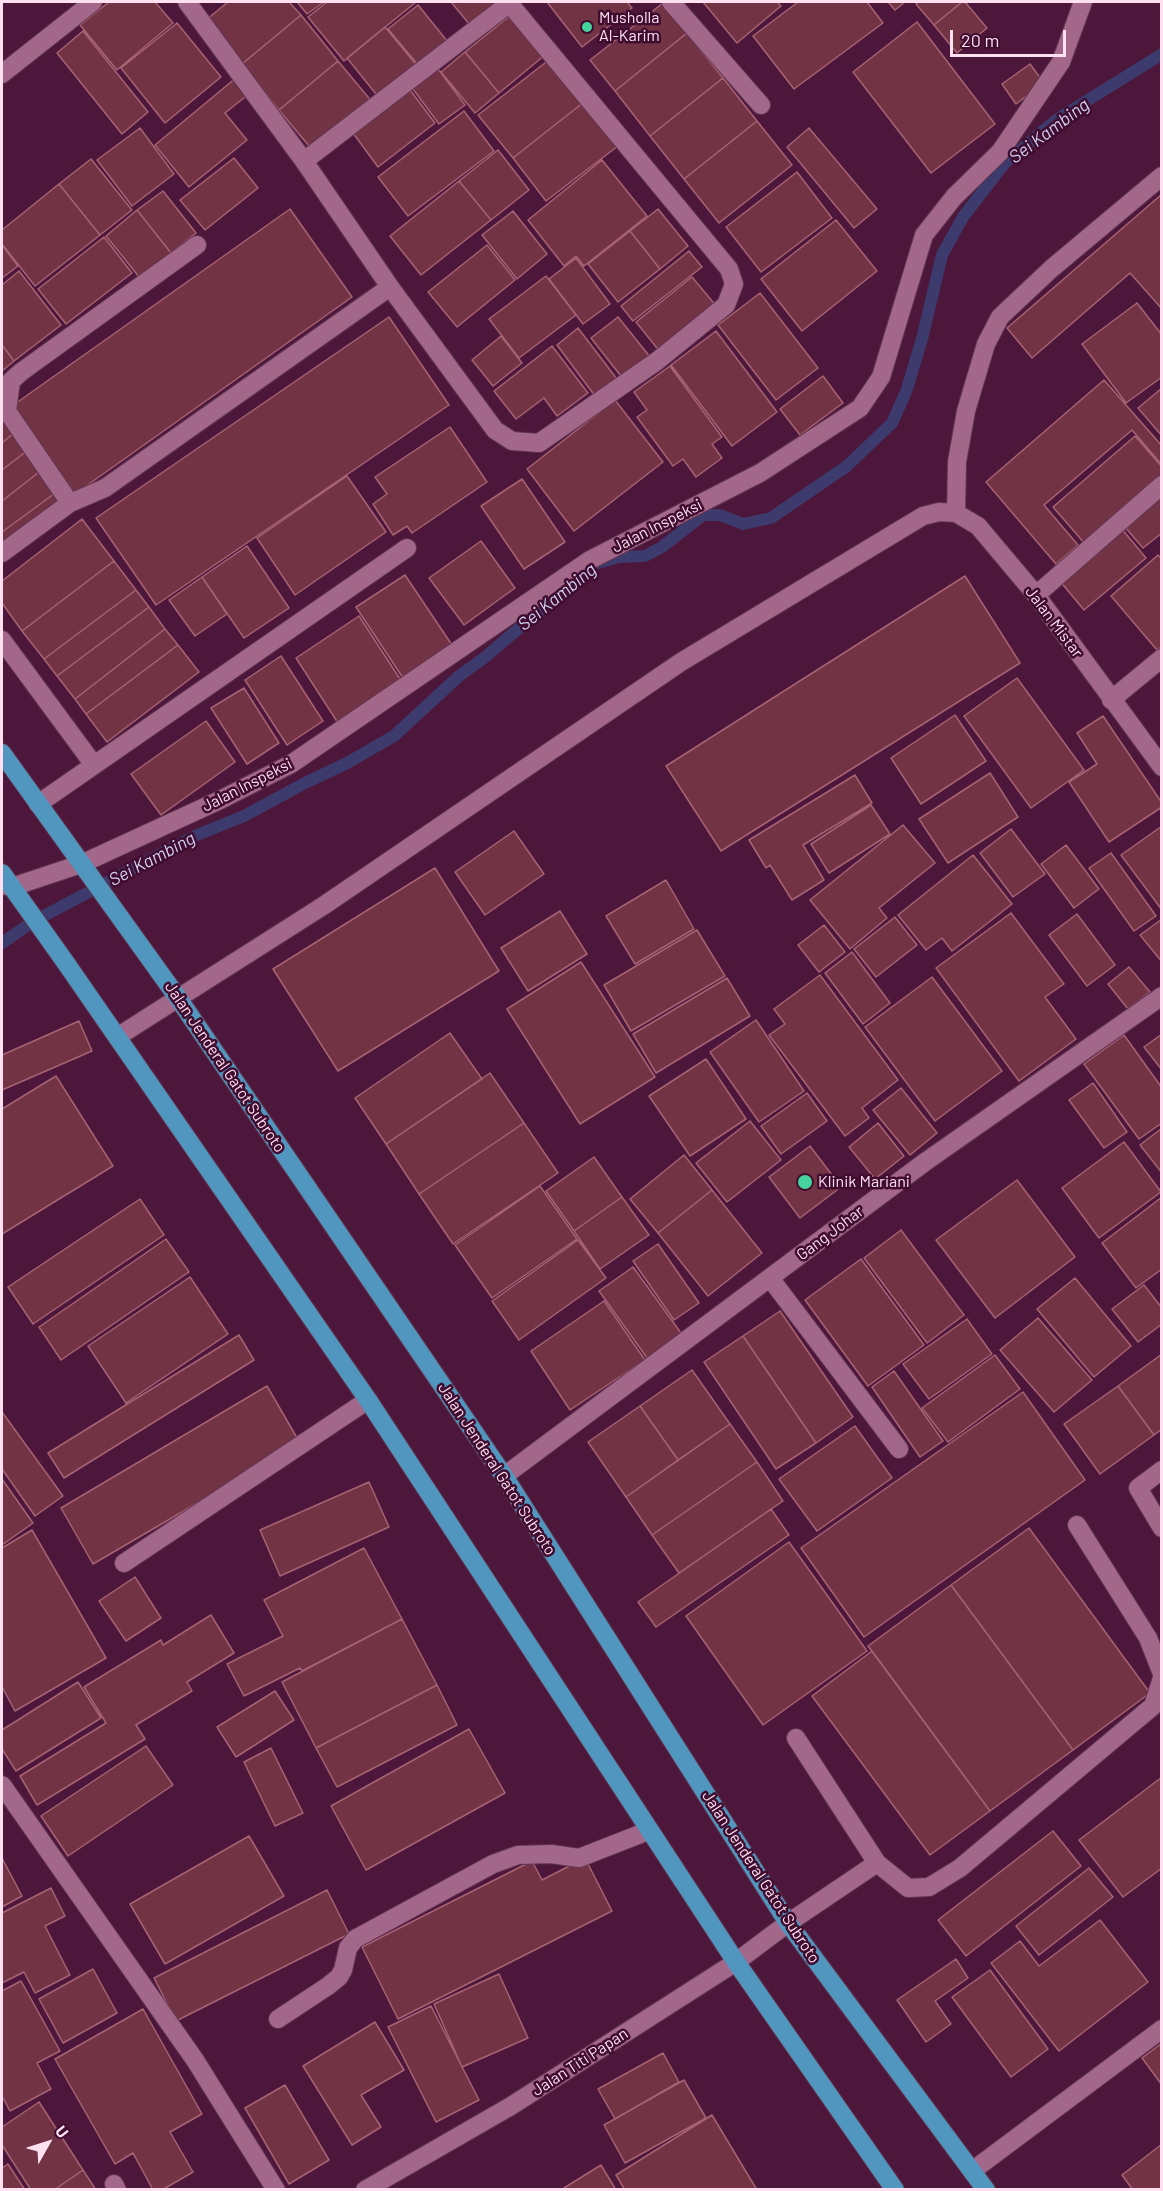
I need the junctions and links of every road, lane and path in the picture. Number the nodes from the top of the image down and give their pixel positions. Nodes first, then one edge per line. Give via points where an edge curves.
1 (93, 2) edge
2 (186, 2) edge
3 (510, 2) edge
4 (671, 2) edge
5 (1083, 2) edge
6 (2, 74) edge
7 (761, 105) dead end
8 (304, 161) junction
9 (1161, 176) edge
10 (197, 245) dead end
11 (390, 287) junction
12 (1161, 485) edge
13 (70, 502) junction
14 (956, 513) junction
15 (407, 548) dead end
16 (2, 553) edge
17 (1036, 596) junction
18 (2, 640) edge
19 (1161, 658) edge
20 (1111, 700) junction
21 (2, 753) edge
22 (94, 765) junction
23 (1161, 767) edge
24 (38, 804) junction
25 (83, 867) junction
26 (8, 885) edge
27 (1161, 996) edge
28 (178, 998) junction
29 (117, 1037) junction
30 (770, 1278) junction
31 (368, 1400) junction
32 (899, 1449) dead end
33 (1161, 1470) edge
34 (504, 1476) junction
35 (1077, 1525) dead end
36 (1161, 1528) edge
37 (124, 1563) dead end
38 (1161, 1676) edge
39 (795, 1738) dead end
40 (2, 1785) edge
41 (648, 1831) junction
42 (877, 1863) junction
43 (788, 1923) junction
44 (736, 1962) junction
45 (278, 2019) dead end
46 (1161, 2029) edge
47 (972, 2171) junction
48 (276, 2190) edge
49 (365, 2190) edge
50 (895, 2190) edge
51 (986, 2190) edge

1 - 6 street
2 - 8 street
3 - 8 street
3 - 11 street via 729,269 734,284 726,305 657,361 539,443 512,441 495,430
4 - 7 street
5 - 25 street, Jalan Inspeksi via 1061,62 1000,152 954,197 924,235 881,377 860,408 760,473 590,560 291,764
8 - 11 street
9 - 14 street via 1000,317 986,344 966,411 957,462
10 - 13 street via 11,381 7,411
11 - 13 street via 105,488
12 - 17 street
13 - 16 street
14 - 17 street, Jalan Mistar via 978,526
14 - 28 street via 923,516 681,662 323,906
15 - 22 street
17 - 20 street, Jalan Mistar
18 - 22 street
19 - 20 street
20 - 23 street, Jalan Mistar
21 - 24 main road, Jalan Jenderal Gatot Subroto
22 - 24 street
24 - 25 main road, Jalan Jenderal Gatot Subroto
25 - 26 street, Jalan Inspeksi
25 - 28 main road, Jalan Jenderal Gatot Subroto
26 - 29 main road
27 - 30 street, Gang Johar via 925,1162
28 - 29 street
28 - 34 main road, Jalan Jenderal Gatot Subroto
29 - 31 main road
30 - 32 street
30 - 34 street, Gang Johar
31 - 37 street
31 - 41 main road
33 - 36 street via 1138,1488
34 - 43 main road, Jalan Jenderal Gatot Subroto
35 - 38 street via 1148,1638
38 - 42 street via 1153,1706 950,1874 929,1887 908,1888
39 - 42 street
40 - 48 street via 195,2060
41 - 44 main road
41 - 45 street via 579,1858 518,1855 493,1864 355,1939 339,1977
42 - 43 street, Jalan Titi Papan
43 - 44 street, Jalan Titi Papan
43 - 47 main road, Jalan Jenderal Gatot Subroto
44 - 49 street, Jalan Titi Papan via 511,2106
44 - 50 main road
46 - 47 street
47 - 51 main road, Jalan Jenderal Gatot Subroto

